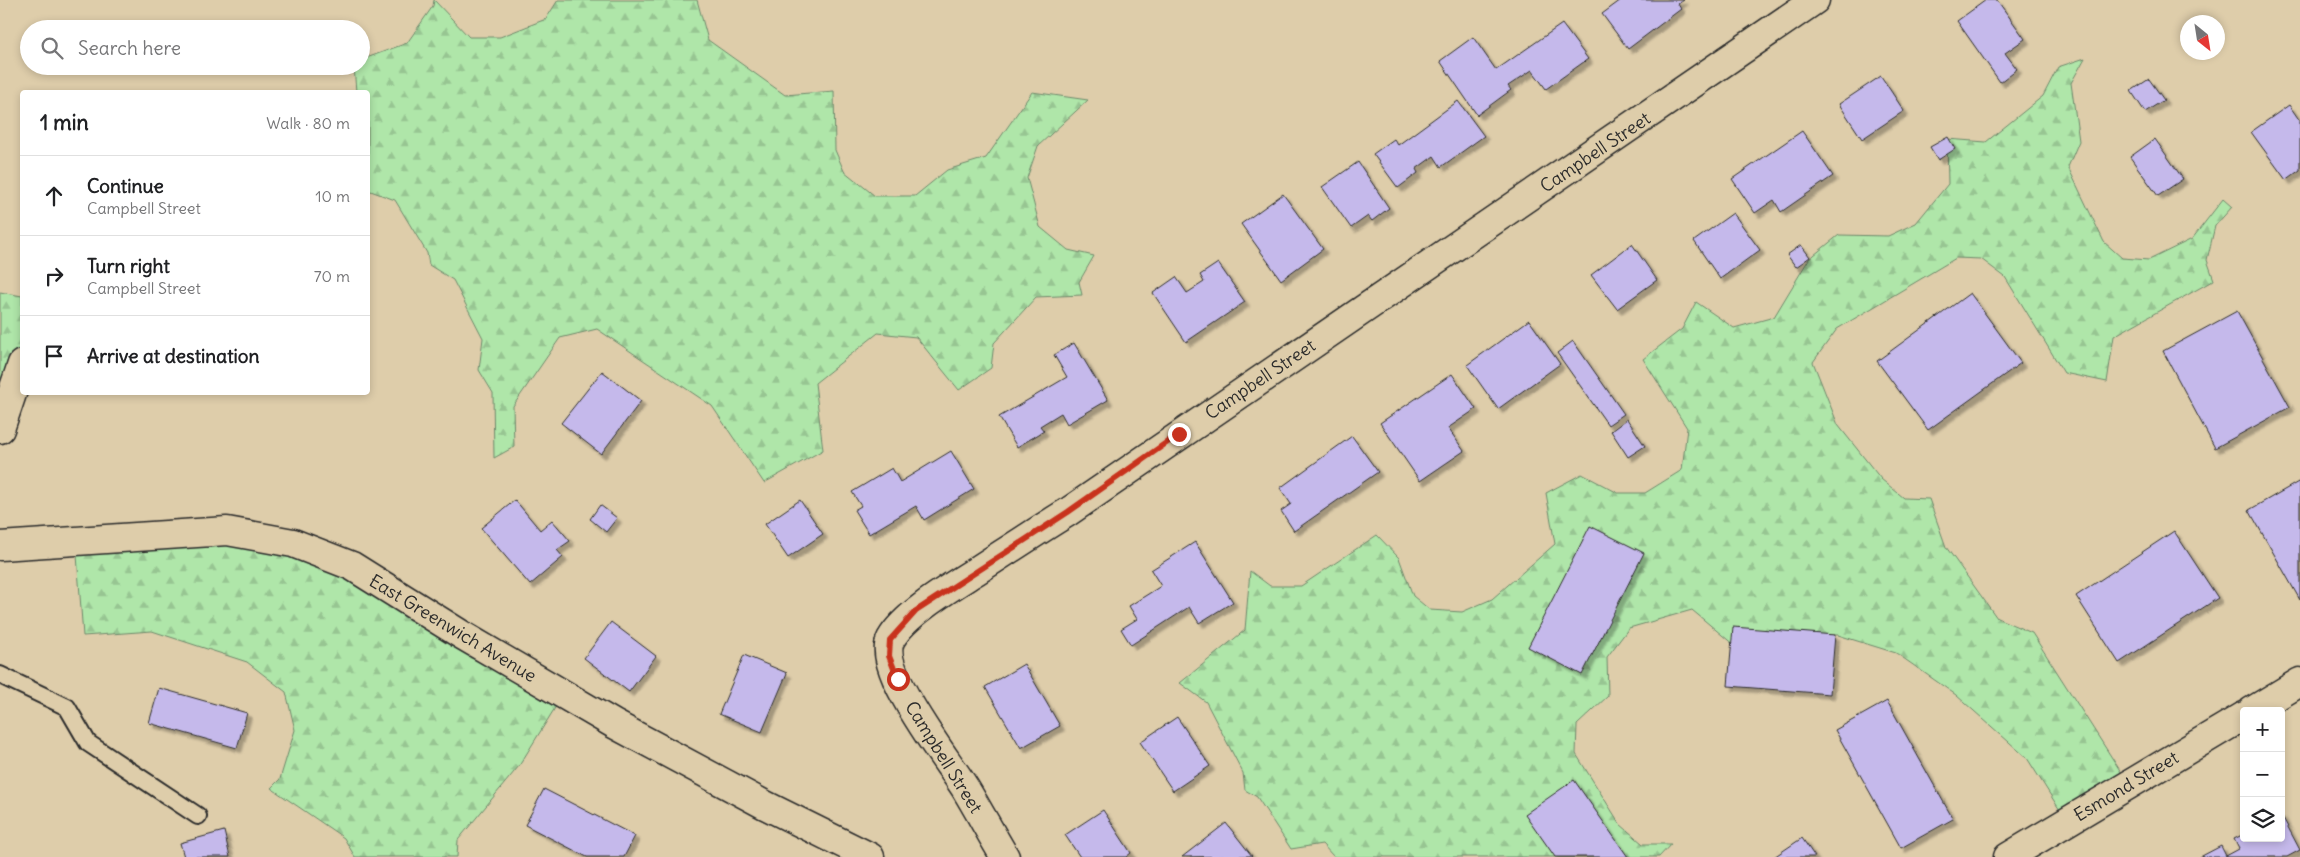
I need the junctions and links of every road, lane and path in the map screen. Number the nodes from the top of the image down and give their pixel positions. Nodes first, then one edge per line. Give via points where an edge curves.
1 (1815, 0) edge
2 (20, 370) edge
3 (0, 429) edge
4 (0, 546) edge
5 (0, 675) edge
6 (2300, 682) edge
7 (2259, 707) edge
8 (2240, 718) edge
9 (198, 816) dead end
10 (870, 857) edge
11 (1004, 857) edge
12 (2008, 857) edge

1 - 11 street, Campbell Street via 1068,512 916,611 890,640 889,656 914,715 964,787
2 - 3 street
4 - 10 street, East Greenwich Avenue via 228,531 292,544 352,566 614,724
5 - 9 lane via 67,707 88,743
6 - 7 street
8 - 12 street, Esmond Street

